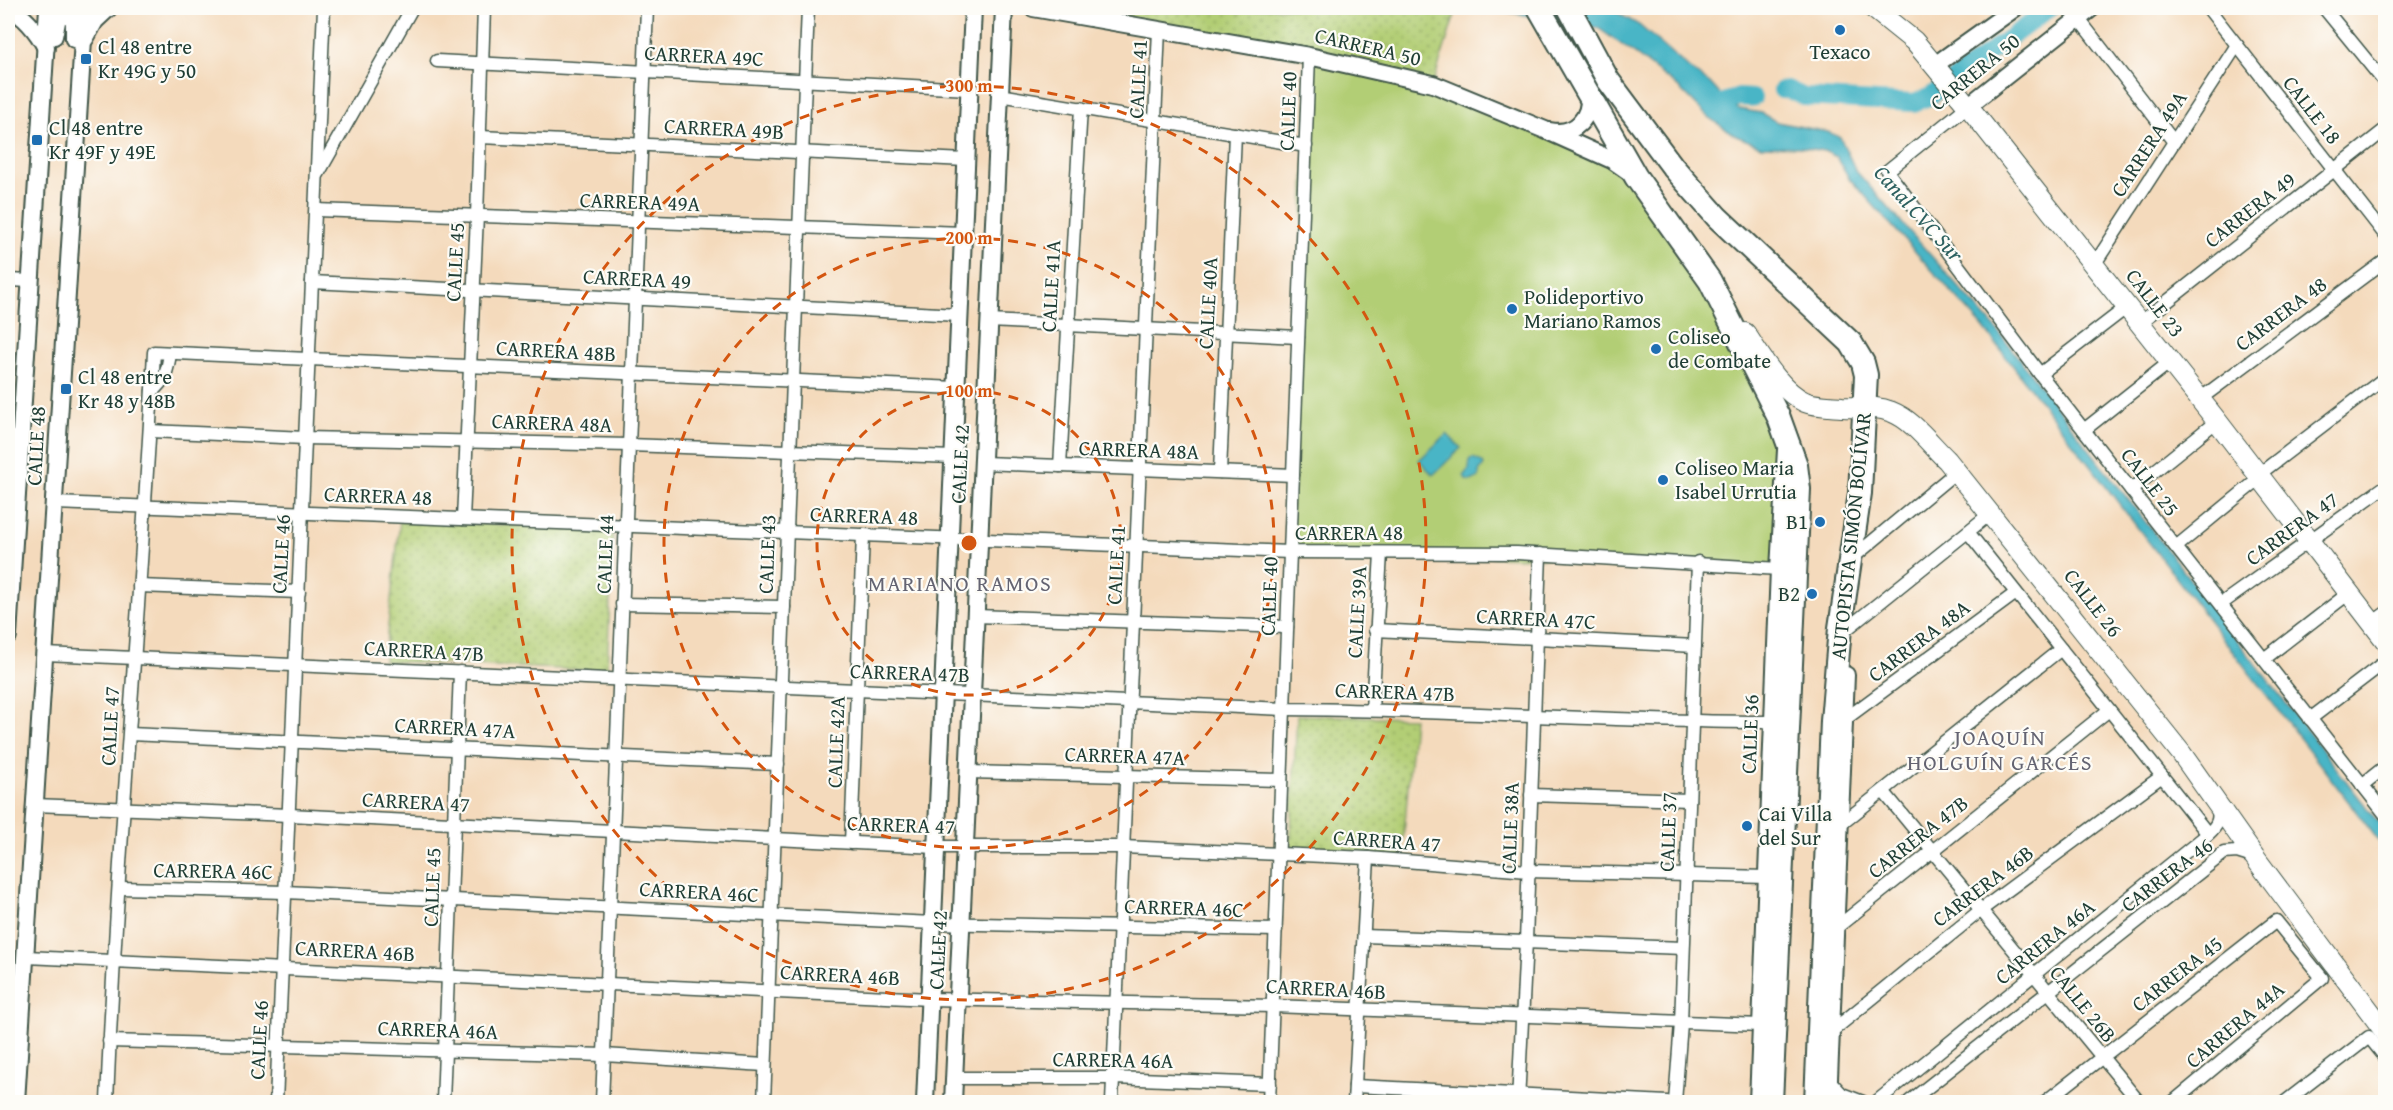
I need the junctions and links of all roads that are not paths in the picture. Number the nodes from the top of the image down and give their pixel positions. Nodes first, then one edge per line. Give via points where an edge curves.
1 (9, 8) edge
2 (48, 8) edge
3 (85, 8) edge
4 (109, 8) edge
5 (324, 8) edge
6 (412, 8) edge
7 (484, 8) edge
8 (647, 8) edge
9 (808, 8) edge
10 (973, 8) edge
11 (1004, 8) edge
12 (1033, 8) edge
13 (1539, 8) edge
14 (1569, 8) edge
15 (1873, 8) edge
16 (2014, 8) edge
17 (2091, 8) edge
18 (2208, 8) edge
19 (2326, 8) edge
20 (2078, 18) junction
21 (1159, 29) junction
22 (83, 43) junction
23 (2237, 45) junction
24 (46, 48) junction
25 (1309, 56) junction
26 (437, 61) dead end
27 (482, 64) junction
28 (45, 66) junction
29 (1938, 69) junction
30 (81, 70) junction
31 (644, 72) junction
32 (806, 81) junction
33 (2385, 84) edge
34 (969, 89) junction
35 (1589, 93) junction
36 (1000, 95) junction
37 (1965, 102) junction
38 (1081, 108) junction
39 (1155, 121) junction
40 (2385, 129) edge
41 (1545, 130) junction
42 (1235, 134) junction
43 (480, 137) junction
44 (2174, 142) junction
45 (641, 145) junction
46 (1306, 146) junction
47 (803, 152) junction
48 (966, 159) junction
49 (2333, 169) junction
50 (1887, 171) joint
51 (317, 175) junction
52 (1636, 177) junction
53 (316, 210) junction
54 (477, 216) junction
55 (638, 222) junction
56 (800, 228) junction
57 (963, 233) junction
58 (2385, 236) edge
59 (2385, 260) edge
60 (2094, 265) junction
61 (8, 280) edge
62 (31, 281) junction
63 (1710, 281) junction
64 (312, 282) junction
65 (474, 290) junction
66 (635, 298) junction
67 (797, 307) junction
68 (2127, 307) junction
69 (959, 315) junction
70 (989, 321) junction
71 (2140, 323) junction
72 (1068, 325) junction
73 (1146, 329) junction
74 (1227, 333) junction
75 (1298, 337) junction
76 (154, 352) joint
77 (170, 353) junction
78 (309, 359) junction
79 (2170, 362) junction
80 (469, 366) junction
81 (632, 374) junction
82 (2040, 374) junction
83 (2385, 377) edge
84 (794, 381) junction
85 (1867, 383) junction
86 (956, 388) junction
87 (152, 391) junction
88 (2200, 399) junction
89 (1866, 406) junction
90 (1843, 407) junction
91 (2217, 421) junction
92 (2084, 429) junction
93 (150, 430) junction
94 (305, 438) junction
95 (1786, 439) junction
96 (467, 441) junction
97 (629, 445) junction
98 (791, 451) junction
99 (953, 457) junction
100 (983, 463) junction
101 (1060, 466) junction
102 (1140, 469) junction
103 (1957, 471) junction
104 (1220, 472) junction
105 (1293, 475) junction
106 (2259, 476) junction
107 (2385, 486) edge
108 (2132, 490) junction
109 (1860, 493) junction
110 (55, 503) junction
111 (145, 507) junction
112 (302, 512) junction
113 (1990, 513) junction
114 (463, 519) junction
115 (625, 525) junction
116 (788, 532) junction
117 (1968, 532) junction
118 (863, 535) junction
119 (950, 538) junction
120 (979, 540) junction
121 (2309, 541) junction
122 (1136, 546) junction
123 (2176, 547) junction
124 (1290, 552) junction
125 (1381, 553) junction
126 (1540, 554) junction
127 (1856, 555) junction
128 (10, 560) edge
129 (1698, 562) junction
130 (1779, 568) junction
131 (139, 586) junction
132 (298, 592) junction
133 (2016, 593) junction
134 (2349, 593) junction
135 (622, 604) junction
136 (2221, 604) junction
137 (784, 607) junction
138 (976, 616) junction
139 (2379, 618) edge
140 (1133, 623) junction
141 (1287, 627) junction
142 (1848, 628) junction
143 (1375, 630) junction
144 (8, 636) edge
145 (1538, 638) junction
146 (2385, 641) edge
147 (1695, 646) junction
148 (2061, 650) junction
149 (45, 654) junction
150 (133, 656) junction
151 (2264, 659) junction
152 (2385, 661) edge
153 (295, 664) junction
154 (460, 672) junction
155 (619, 680) junction
156 (781, 688) junction
157 (857, 690) junction
158 (943, 693) junction
159 (972, 695) junction
160 (1129, 702) junction
161 (1284, 709) junction
162 (1372, 710) junction
163 (2109, 710) junction
164 (1534, 716) junction
165 (2310, 719) junction
166 (1844, 720) junction
167 (1692, 722) junction
168 (1773, 722) junction
169 (130, 734) junction
170 (292, 740) junction
171 (456, 748) junction
172 (616, 756) junction
173 (778, 764) junction
174 (2385, 766) edge
175 (969, 772) junction
176 (1126, 775) junction
177 (2162, 776) junction
178 (1281, 780) junction
179 (2362, 785) junction
180 (1883, 791) junction
181 (1531, 795) junction
182 (1689, 800) junction
183 (2214, 801) junction
184 (34, 806) junction
185 (124, 808) junction
186 (289, 814) junction
187 (2385, 815) edge
188 (454, 823) junction
189 (1840, 825) junction
190 (613, 831) junction
191 (2208, 834) junction
192 (775, 839) junction
193 (851, 843) junction
194 (936, 847) junction
195 (965, 847) junction
196 (1123, 847) junction
197 (1932, 851) junction
198 (1278, 855) junction
199 (1368, 858) junction
200 (2256, 859) junction
201 (1528, 871) junction
202 (1686, 875) junction
203 (1767, 877) junction
204 (120, 888) junction
205 (285, 892) junction
206 (451, 900) junction
207 (610, 907) junction
208 (1981, 910) junction
209 (772, 915) junction
210 (933, 923) junction
211 (962, 923) junction
212 (1119, 925) junction
213 (1836, 928) junction
214 (1275, 930) junction
215 (1364, 936) junction
216 (1526, 941) junction
217 (1683, 948) junction
218 (26, 957) junction
219 (115, 959) junction
220 (282, 967) junction
221 (447, 976) junction
222 (2035, 976) junction
223 (2322, 978) joint
224 (1827, 980) junction
225 (607, 983) junction
226 (768, 991) junction
227 (2049, 992) junction
228 (930, 999) junction
229 (958, 999) junction
230 (1116, 1003) junction
231 (1273, 1006) junction
232 (1358, 1010) junction
233 (1523, 1017) junction
234 (1681, 1023) junction
235 (1761, 1025) junction
236 (1832, 1031) junction
237 (2377, 1035) edge
238 (109, 1041) junction
239 (278, 1046) junction
240 (444, 1049) junction
241 (604, 1055) junction
242 (2102, 1058) junction
243 (2385, 1058) edge
244 (765, 1065) junction
245 (955, 1077) junction
246 (1113, 1078) junction
247 (1830, 1081) junction
248 (1270, 1084) junction
249 (1355, 1086) junction
250 (1765, 1093) edge
251 (1518, 1099) edge
252 (16, 1102) edge
253 (107, 1102) edge
254 (276, 1102) edge
255 (443, 1102) edge
256 (602, 1102) edge
257 (764, 1102) edge
258 (925, 1102) edge
259 (954, 1102) edge
260 (1112, 1102) edge
261 (1269, 1102) edge
262 (1354, 1102) edge
263 (1667, 1102) edge
264 (1675, 1102) edge
265 (1816, 1102) edge
266 (1828, 1102) edge
267 (1863, 1102) edge
268 (1876, 1102) edge
269 (1909, 1102) edge
270 (2045, 1102) edge
271 (2139, 1102) edge
272 (2173, 1102) edge
273 (2285, 1102) edge

1 - 24 street via 26,20
2 - 24 street, CALLE 48
3 - 22 street, CALLE 48
4 - 22 street via 95,21
5 - 51 street, CALLE 46
6 - 51 street
7 - 27 street, CALLE 45
8 - 31 street, CALLE 44
9 - 32 street, CALLE 43
10 - 34 street, CALLE 42
11 - 36 street, CALLE 42
12 - 21 street, CARRERA 50
13 - 35 highway
14 - 85 highway, AUTOPISTA SIMÓN BOLÍVAR via 1608,81 1673,167 1718,217 1851,343 1863,363
15 - 29 main road, CALLE 23 via 1908,35
16 - 29 street, CARRERA 50
17 - 20 street, CARRERA 50
18 - 23 street, CALLE 18
19 - 33 street
20 - 37 street, CARRERA 50
20 - 44 street
21 - 25 street, CARRERA 50
21 - 39 street, CALLE 41
22 - 30 street, CALLE 48
23 - 44 street, CARRERA 49A
23 - 49 street, CALLE 18
24 - 28 street, CALLE 48
25 - 41 street, CARRERA 50 via 1432,84
25 - 46 street, CALLE 40
26 - 27 street, CARRERA 49C
27 - 31 street, CARRERA 49C
27 - 43 street, CALLE 45
28 - 30 street via 52,59 56,22 67,14 74,20 73,58
28 - 62 street, CALLE 48
29 - 37 main road, CALLE 23
30 - 110 street, CALLE 48
31 - 32 street, CARRERA 49C
31 - 45 street, CALLE 44
32 - 34 street, CARRERA 49C
32 - 47 street, CALLE 43
34 - 48 street, CALLE 42
35 - 41 street, CARRERA 50 via 1588,113 1575,128
35 - 52 highway
36 - 38 street
36 - 70 street, CALLE 42
37 - 50 street, CARRERA 50
37 - 60 main road, CALLE 23
38 - 39 street
38 - 72 street, CALLE 41A
39 - 42 street
39 - 73 street, CALLE 41
40 - 49 street, CARRERA 49
41 - 52 street, CARRERA 50 via 1623,166
42 - 46 street
42 - 74 street, CALLE 40A
43 - 45 street, CARRERA 49B
43 - 54 street, CALLE 45
44 - 60 street, CARRERA 49A
45 - 47 street, CARRERA 49B
45 - 55 street, CALLE 44
46 - 75 street, CALLE 40
47 - 48 street, CARRERA 49B
47 - 56 street, CALLE 43
48 - 57 street, CALLE 42
49 - 58 street, CALLE 18
49 - 71 street, CARRERA 49
50 - 82 street, CALLE 25
51 - 53 street, CALLE 46
52 - 63 highway
53 - 54 street, CARRERA 49A
53 - 64 street, CALLE 46
54 - 55 street, CARRERA 49A
54 - 65 street, CALLE 45
55 - 56 street, CARRERA 49A
55 - 66 street, CALLE 44
56 - 57 street, CARRERA 49A
56 - 67 street, CALLE 43
57 - 69 street, CALLE 42
59 - 88 street, CARRERA 48
60 - 68 main road, CALLE 23
61 - 62 street
62 - 128 street, CALLE 48
63 - 90 main road, CALLE 26 via 1782,384 1806,403
63 - 95 highway
64 - 65 street, CARRERA 49
64 - 78 street, CALLE 46
65 - 66 street, CARRERA 49
65 - 80 street, CALLE 45
66 - 67 street, CARRERA 49
66 - 81 street, CALLE 44
67 - 69 street, CARRERA 49
67 - 84 street, CALLE 43
68 - 71 main road, CALLE 23
68 - 82 street
69 - 86 street, CALLE 42
70 - 72 street
70 - 100 street, CALLE 42
71 - 79 main road, CALLE 23
72 - 73 street
72 - 101 street, CALLE 41A
73 - 74 street
73 - 102 street, CALLE 41
74 - 75 street
74 - 104 street, CALLE 40A
75 - 105 street, CALLE 40
76 - 77 street, CARRERA 48B
76 - 87 street, CALLE 47
77 - 78 street, CARRERA 48B
77 - 87 street via 166,375
78 - 80 street, CARRERA 48B
78 - 94 street, CALLE 46
79 - 88 main road, CALLE 23
79 - 92 street
80 - 81 street, CARRERA 48B
80 - 96 street, CALLE 45
81 - 84 street, CARRERA 48B
81 - 97 street, CALLE 44
82 - 92 street, CALLE 25
83 - 106 street
84 - 86 street, CARRERA 48B
84 - 98 street, CALLE 43
85 - 89 highway, AUTOPISTA SIMÓN BOLÍVAR
85 - 90 main road
86 - 99 street, CALLE 42
87 - 93 street, CALLE 47
88 - 91 main road, CALLE 23
89 - 90 main road, CALLE 26
89 - 103 main road, CALLE 26 via 1894,412
89 - 109 highway, AUTOPISTA SIMÓN BOLÍVAR
91 - 106 main road, CALLE 23
91 - 108 street
92 - 108 street, CALLE 25
93 - 94 street, CARRERA 48A
93 - 111 street, CALLE 47
94 - 96 street, CARRERA 48A
94 - 112 street, CALLE 46
95 - 130 street, CALLE 36
95 - 250 highway via 1800,489
96 - 97 street, CARRERA 48A
96 - 114 street, CALLE 45
97 - 98 street, CARRERA 48A
97 - 115 street, CALLE 44
98 - 99 street, CARRERA 48A
98 - 116 street, CALLE 43
99 - 119 street, CALLE 42
100 - 101 street, CARRERA 48A
100 - 120 street, CALLE 42
101 - 102 street, CARRERA 48A
102 - 104 street, CARRERA 48A
102 - 122 street, CALLE 41
103 - 113 main road, CALLE 26
103 - 127 street
104 - 105 street, CARRERA 48A
105 - 124 street, CALLE 40
106 - 121 main road, CALLE 23
106 - 123 street
107 - 121 street, CARRERA 47
108 - 123 street, CALLE 25
109 - 127 street
109 - 224 highway, AUTOPISTA SIMÓN BOLÍVAR via 1840,628 1832,721
110 - 111 street, CARRERA 48
110 - 149 street, CALLE 48
111 - 112 street, CARRERA 48
111 - 131 street, CALLE 47
112 - 114 street, CARRERA 48
112 - 132 street, CALLE 46
113 - 117 street
113 - 183 main road, CALLE 26 via 2181,753
114 - 115 street, CARRERA 48
115 - 116 street, CARRERA 48
115 - 135 street, CALLE 44
116 - 118 street, CARRERA 48
116 - 137 street, CALLE 43
117 - 133 street
117 - 142 street
118 - 119 street, CARRERA 48
118 - 157 street, CALLE 42A
119 - 120 street, CARRERA 48
119 - 158 street, CALLE 42
120 - 122 street, CARRERA 48
120 - 138 street, CALLE 42
121 - 134 main road, CALLE 23
121 - 136 street, CARRERA 47
122 - 124 street, CARRERA 48
122 - 140 street, CALLE 41
123 - 136 street, CALLE 25
124 - 125 street, CARRERA 48
124 - 141 street, CALLE 40
125 - 126 street, CARRERA 48
125 - 143 street, CALLE 39A
126 - 129 street, CARRERA 48
126 - 145 street, CALLE 38A
127 - 142 street
128 - 144 street, CALLE 48
129 - 130 street, CARRERA 48
129 - 147 street, CALLE 37
130 - 168 street, CALLE 36
131 - 132 street
131 - 150 street, CALLE 47
132 - 153 street, CALLE 46
133 - 148 street
133 - 166 street, CARRERA 48A
134 - 139 main road, CALLE 23
134 - 151 street
135 - 137 street
135 - 155 street, CALLE 44
136 - 151 street, CALLE 25
137 - 156 street, CALLE 43
138 - 140 street
138 - 159 street, CALLE 42
139 - 146 main road, CALLE 23
140 - 141 street
140 - 160 street, CALLE 41
141 - 161 street, CALLE 40
142 - 166 street
143 - 145 street, CARRERA 47C
143 - 162 street, CALLE 39A
145 - 147 street, CARRERA 47C
145 - 164 street, CALLE 38A
147 - 167 street, CALLE 37
148 - 163 street
148 - 180 street
149 - 150 street, CARRERA 47B
149 - 184 street, CALLE 48
150 - 153 street, CARRERA 47B
150 - 169 street, CALLE 47
151 - 165 street, CALLE 25
152 - 165 street
153 - 154 street, CARRERA 47B
153 - 170 street, CALLE 46
154 - 155 street, CARRERA 47B
154 - 171 street, CALLE 45
155 - 156 street, CARRERA 47B
155 - 172 street, CALLE 44
156 - 157 street, CARRERA 47B
156 - 173 street, CALLE 43
157 - 158 street, CARRERA 47B
157 - 193 street, CALLE 42A
158 - 159 street, CARRERA 47B
158 - 194 street, CALLE 42
159 - 160 street, CARRERA 47B
159 - 175 street, CALLE 42
160 - 161 street, CARRERA 47B
160 - 176 street, CALLE 41
161 - 162 street, CARRERA 47B
161 - 178 street, CALLE 40
162 - 164 street, CARRERA 47B
163 - 177 street
163 - 197 street, CARRERA 47B
164 - 167 street, CARRERA 47B
164 - 181 street, CALLE 38A
165 - 179 street, CALLE 25
166 - 189 street
167 - 168 street, CARRERA 47B
167 - 182 street, CALLE 37
168 - 203 street, CALLE 36
169 - 170 street, CARRERA 47A
169 - 185 street, CALLE 47
170 - 171 street, CARRERA 47A
170 - 186 street, CALLE 46
171 - 172 street, CARRERA 47A
171 - 188 street, CALLE 45
172 - 173 street, CARRERA 47A
172 - 190 street, CALLE 44
173 - 192 street, CALLE 43
174 - 179 street
175 - 176 street, CARRERA 47A
175 - 195 street, CALLE 42
176 - 178 street, CARRERA 47A
176 - 196 street, CALLE 41
177 - 191 street
177 - 208 street, CARRERA 46B
178 - 198 street, CALLE 40
179 - 187 street, CALLE 25
180 - 189 street
180 - 197 street, CALLE 26B
181 - 182 street
181 - 201 street, CALLE 38A
182 - 202 street, CALLE 37
183 - 191 street via 2219,819
183 - 200 main road, CALLE 26
184 - 185 street, CARRERA 47
184 - 218 street, CALLE 48
185 - 186 street, CARRERA 47
185 - 204 street, CALLE 47
186 - 188 street, CARRERA 47
186 - 205 street, CALLE 46
188 - 190 street, CARRERA 47
188 - 206 street, CALLE 45
189 - 213 street
190 - 192 street, CARRERA 47
190 - 207 street, CALLE 44
191 - 222 street, CARRERA 46A
192 - 193 street, CARRERA 47
192 - 209 street, CALLE 43
193 - 194 street, CARRERA 47
194 - 195 street, CARRERA 47
194 - 210 street, CALLE 42
195 - 196 street, CARRERA 47
195 - 211 street, CALLE 42
196 - 198 street, CARRERA 47
196 - 212 street, CALLE 41
197 - 208 street, CALLE 26B
197 - 213 street, CARRERA 47B
198 - 199 street, CARRERA 47
198 - 214 street, CALLE 40
199 - 201 street, CARRERA 47
199 - 215 street
200 - 227 street, CARRERA 46 via 2237,852 2224,853
200 - 237 main road, CALLE 26
201 - 202 street, CARRERA 47
201 - 216 street, CALLE 38A
202 - 203 street, CARRERA 47
202 - 217 street, CALLE 37
203 - 235 street, CALLE 36
204 - 205 street, CARRERA 46C
204 - 219 street, CALLE 47
205 - 206 street, CARRERA 46C
205 - 220 street, CALLE 46
206 - 207 street, CARRERA 46C
206 - 221 street, CALLE 45
207 - 209 street, CARRERA 46C
207 - 225 street, CALLE 44
208 - 222 street, CALLE 26B
208 - 236 street, CARRERA 46B
209 - 210 street, CARRERA 46C
209 - 226 street, CALLE 43
210 - 211 street, CARRERA 46C
210 - 228 street, CALLE 42
211 - 212 street, CARRERA 46C
211 - 229 street, CALLE 42
212 - 214 street, CARRERA 46C
212 - 230 street, CALLE 41
213 - 224 street
214 - 231 street, CALLE 40
215 - 216 street
215 - 232 street
216 - 217 street
216 - 233 street, CALLE 38A
217 - 234 street, CALLE 37
218 - 219 street, CARRERA 46B
218 - 252 street, CALLE 48
219 - 220 street, CARRERA 46B
219 - 238 street, CALLE 47
220 - 221 street, CARRERA 46B
220 - 239 street, CALLE 46
221 - 225 street, CARRERA 46B
221 - 240 street, CALLE 45
222 - 227 street, CALLE 26B
222 - 268 street, CARRERA 46A
223 - 242 street, CARRERA 45 via 2276,921
223 - 272 street, CARRERA 44A
224 - 236 street
224 - 265 highway, AUTOPISTA SIMÓN BOLÍVAR
225 - 226 street, CARRERA 46B
225 - 241 street, CALLE 44
226 - 228 street, CARRERA 46B
226 - 244 street, CALLE 43
227 - 242 street, CALLE 26B
227 - 269 street, CARRERA 46
228 - 229 street, CARRERA 46B
228 - 258 street, CALLE 42
229 - 230 street, CARRERA 46B
229 - 245 street, CALLE 42
230 - 231 street, CARRERA 46B
230 - 246 street, CALLE 41
231 - 232 street, CARRERA 46B
231 - 248 street, CALLE 40
232 - 233 street, CARRERA 46B
232 - 249 street
233 - 234 street, CARRERA 46B
233 - 251 street, CALLE 38A
234 - 235 street, CARRERA 46B
234 - 264 street, CALLE 37
235 - 250 street, CALLE 36
236 - 247 street
237 - 243 street, CALLE 26
237 - 273 street
238 - 239 street, CARRERA 46A
238 - 253 street, CALLE 47
239 - 240 street, CARRERA 46A
239 - 254 street, CALLE 46
240 - 241 street, CARRERA 46A
240 - 255 street, CALLE 45
241 - 244 street, CARRERA 46A
241 - 256 street, CALLE 44
242 - 270 street, CARRERA 45
242 - 271 street, CALLE 26B
244 - 257 street, CALLE 43
245 - 246 street, CARRERA 46A
245 - 259 street, CALLE 42
246 - 248 street, CARRERA 46A
246 - 260 street, CALLE 41
247 - 266 street
247 - 267 street via 1842,1094
248 - 261 street, CALLE 40
249 - 251 street
249 - 262 street
251 - 263 street

